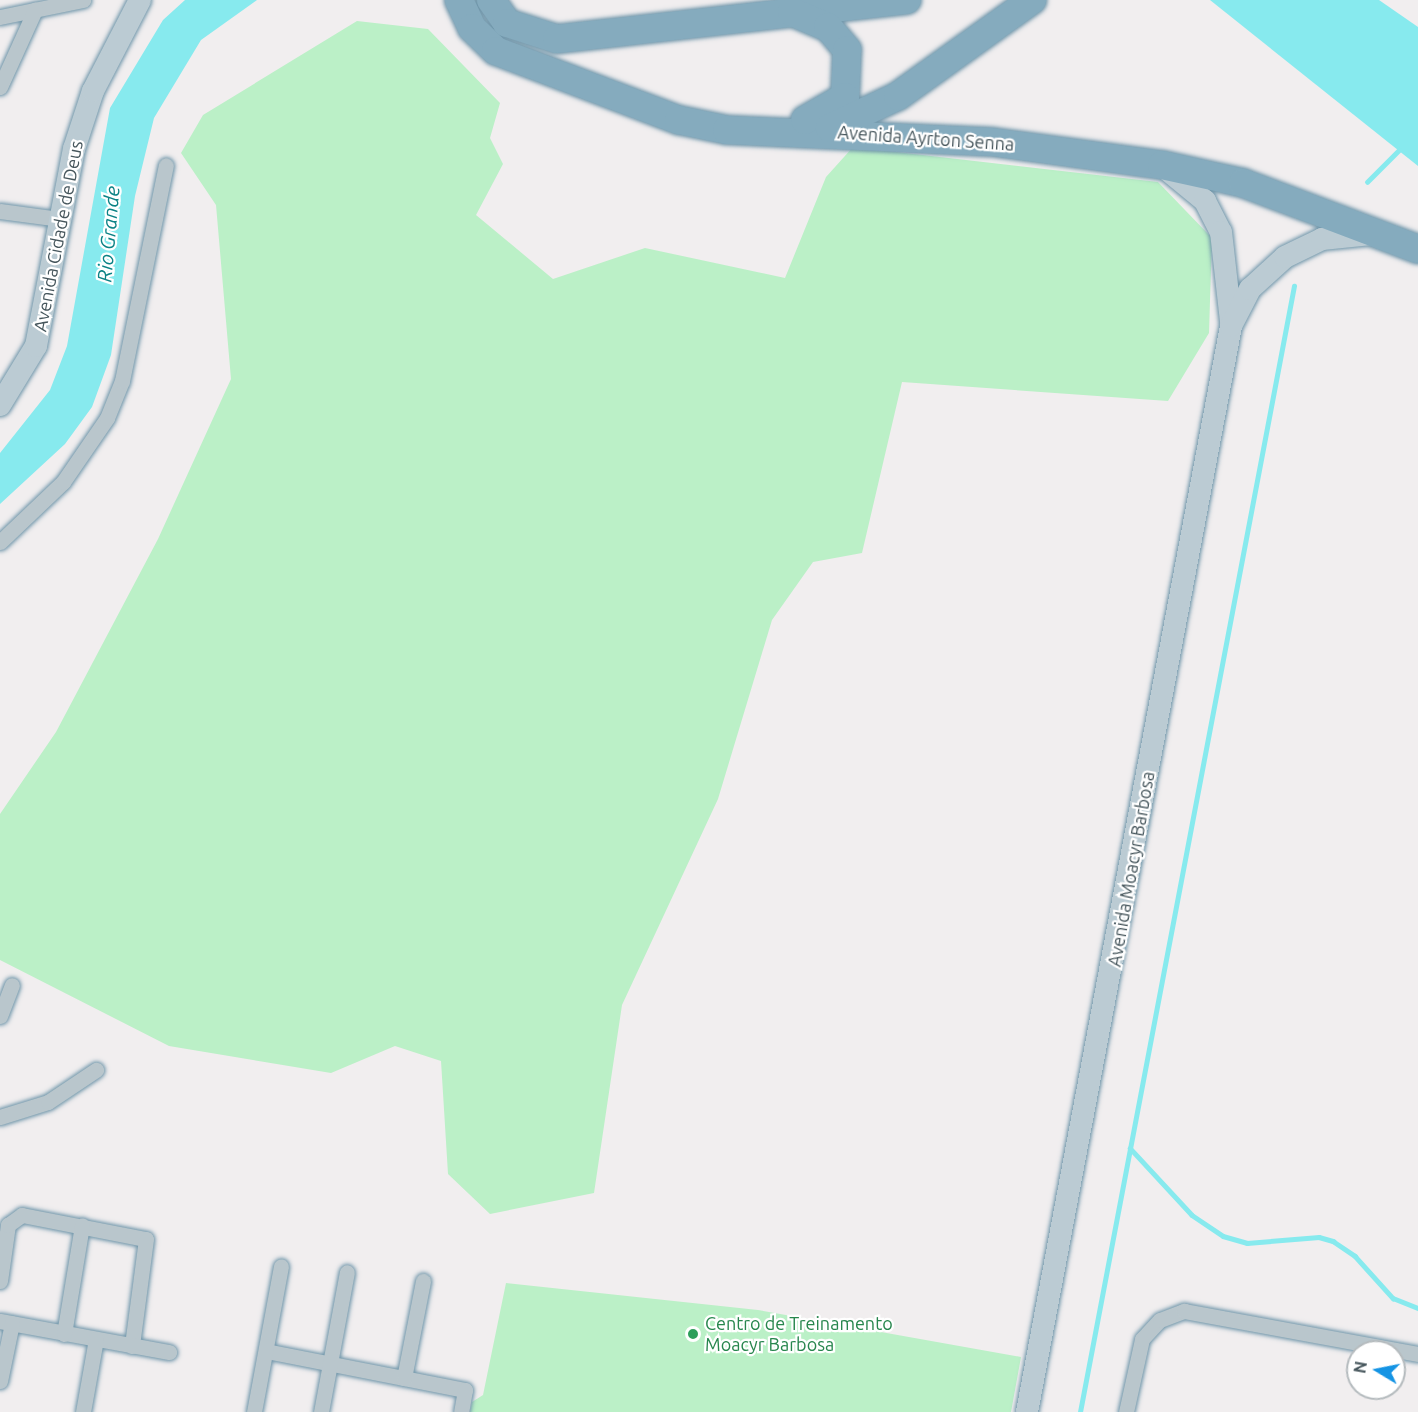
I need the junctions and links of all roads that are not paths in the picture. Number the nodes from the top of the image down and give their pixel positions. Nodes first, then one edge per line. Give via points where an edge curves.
1 (83, 0) edge
2 (140, 0) edge
3 (459, 0) edge
4 (907, 0) edge
5 (1032, 0) edge
6 (35, 10) junction
7 (785, 10) junction
8 (499, 11) edge
9 (0, 17) edge
10 (0, 87) edge
11 (774, 130) junction
12 (819, 131) junction
13 (166, 165) dead end
14 (1162, 165) junction
15 (0, 211) edge
16 (60, 219) junction
17 (1376, 234) junction
18 (1418, 249) edge
19 (1231, 326) junction
20 (0, 405) edge
21 (0, 542) edge
22 (12, 985) dead end
23 (0, 1016) edge
24 (96, 1070) dead end
25 (0, 1117) edge
26 (82, 1225) junction
27 (280, 1266) dead end
28 (347, 1272) dead end
29 (0, 1281) edge
30 (423, 1281) dead end
31 (6, 1322) edge
32 (64, 1334) junction
33 (96, 1340) junction
34 (132, 1346) junction
35 (266, 1351) junction
36 (169, 1352) dead end
37 (1418, 1354) edge
38 (330, 1364) junction
39 (404, 1378) junction
40 (0, 1381) edge
41 (83, 1412) edge
42 (254, 1412) edge
43 (321, 1412) edge
44 (461, 1412) edge
45 (1027, 1412) edge
46 (1126, 1412) edge

1 - 6 street
2 - 16 street, Avenida Cidade de Deus via 93,91 74,149
3 - 11 highway, Avenida Ayrton Senna via 472,28 496,51 679,120 727,130
4 - 7 highway
5 - 12 highway via 898,96
6 - 9 street
6 - 10 street
7 - 8 highway via 573,39 542,37
7 - 11 highway via 815,19 841,37 850,68 845,97 835,106
11 - 12 highway, Avenida Ayrton Senna
12 - 14 highway, Avenida Ayrton Senna via 992,142
13 - 21 street via 122,381 107,418 93,445 63,483
14 - 17 highway, Avenida Ayrton Senna via 1243,183
14 - 19 street, Avenida Moacyr Barbosa via 1205,201 1216,221 1227,266
15 - 16 street
16 - 20 street, Avenida Cidade de Deus via 36,346
17 - 18 highway, Avenida Ayrton Senna
17 - 19 street, Avenida Moacyr Barbosa via 1322,239 1285,257 1250,289
19 - 45 street, Avenida Moacyr Barbosa
22 - 23 street
24 - 25 street via 55,1098
26 - 29 street via 33,1215 14,1218
26 - 32 street
26 - 34 street via 141,1237 150,1246
27 - 35 street
28 - 38 street
30 - 39 street
31 - 32 street
31 - 40 street
32 - 33 street
33 - 34 street
33 - 41 street
34 - 36 street
35 - 38 street
35 - 42 street
37 - 46 street via 1184,1311 1151,1327 1136,1353
38 - 39 street
38 - 43 street
39 - 44 street via 465,1390

